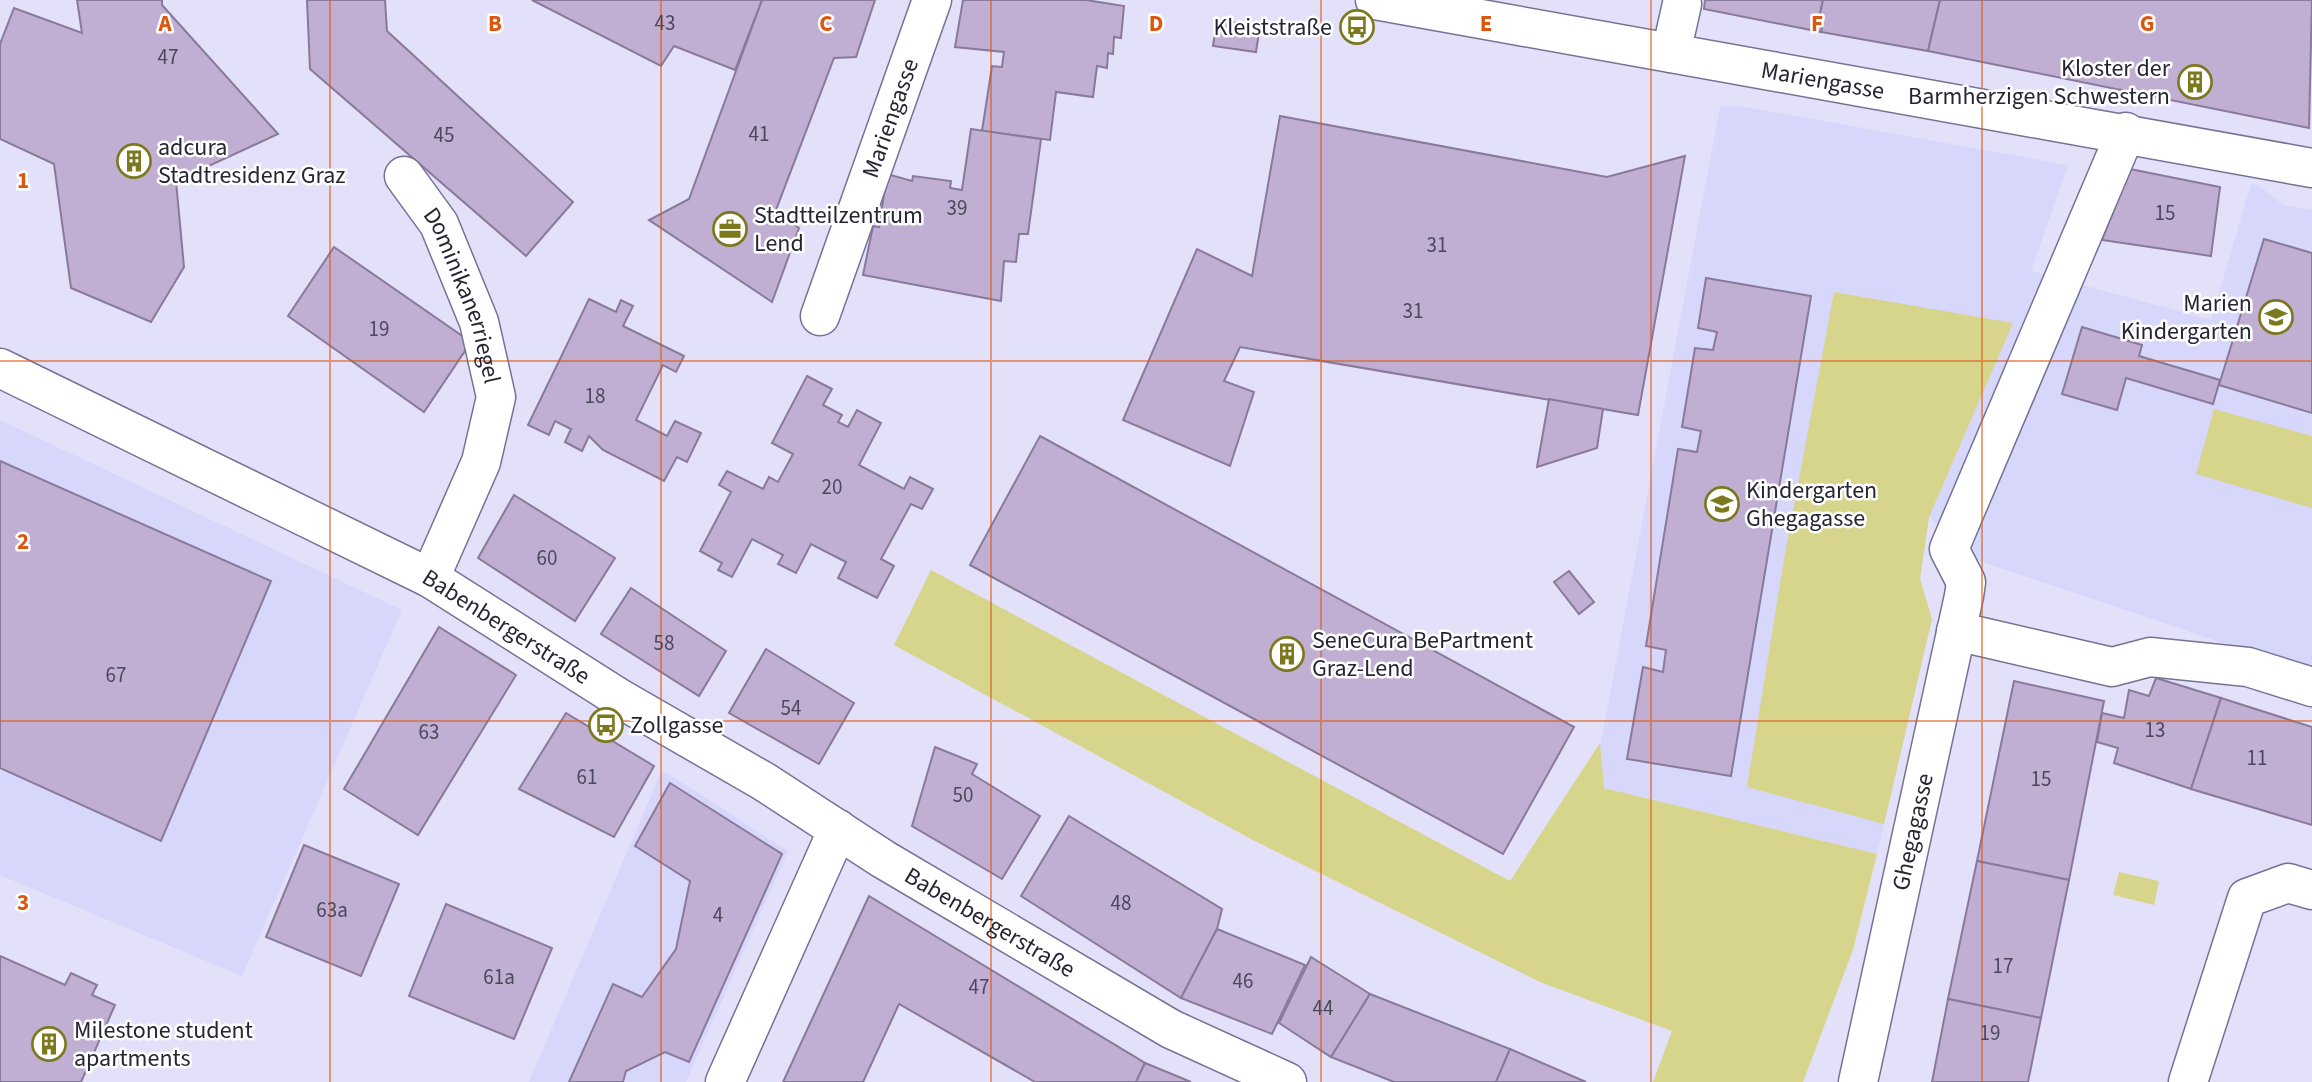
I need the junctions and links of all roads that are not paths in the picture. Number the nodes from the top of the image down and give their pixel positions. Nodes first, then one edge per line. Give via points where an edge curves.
1 (932, 0) edge
2 (1375, 0) edge
3 (1682, 4) dead end
4 (1671, 53) junction
5 (2126, 132) junction
6 (2312, 168) edge
7 (404, 176) dead end
8 (820, 316) dead end
9 (0, 368) edge
10 (430, 578) junction
11 (1956, 631) junction
12 (2312, 687) edge
13 (838, 829) junction
14 (2312, 890) edge
15 (725, 1082) edge
16 (1287, 1082) edge
17 (1857, 1082) edge
18 (2188, 1082) edge

1 - 8 street, Mariengasse
2 - 4 street, Mariengasse
3 - 4 street
4 - 5 street, Mariengasse
5 - 6 street, Mariengasse
5 - 11 street, Ghegagasse via 1949,549 1966,582
7 - 10 street, Dominikanerriegel via 439,223 479,322 496,397 481,462
9 - 10 street, Babenbergerstraße
10 - 13 street, Babenbergerstraße
11 - 12 street via 2112,667 2150,657 2248,667
11 - 17 street, Ghegagasse
13 - 15 street
13 - 16 street, Babenbergerstraße via 1171,1029
14 - 18 street via 2288,883 2247,898

